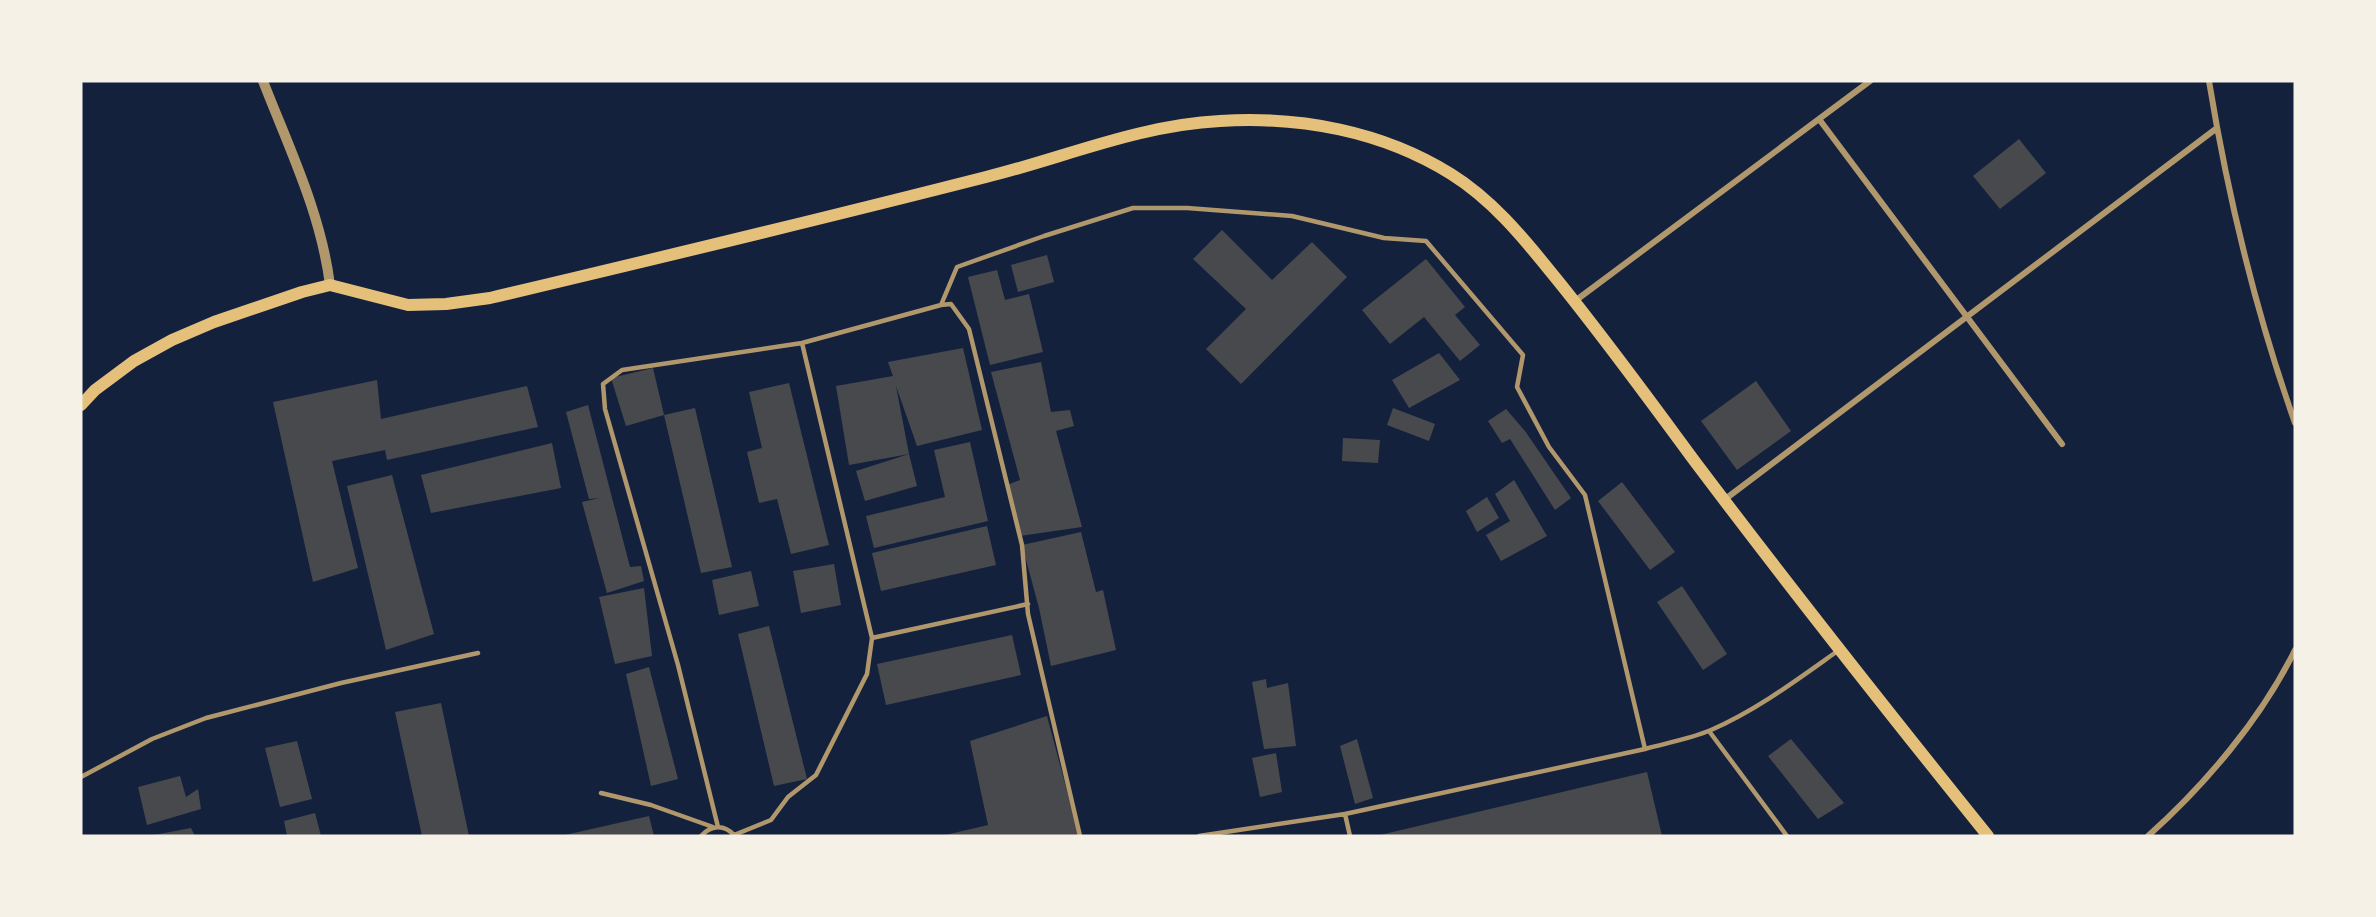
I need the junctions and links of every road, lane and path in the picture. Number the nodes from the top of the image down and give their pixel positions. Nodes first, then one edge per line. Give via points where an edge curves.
1 (263, 81) edge
2 (1870, 81) edge
3 (2209, 81) edge
4 (1819, 120) junction
5 (2217, 128) junction
6 (330, 285) junction
7 (1575, 301) junction
8 (941, 305) junction
9 (1967, 316) junction
10 (802, 343) junction
11 (81, 405) edge
12 (2295, 423) edge
13 (2062, 444) dead end
14 (1724, 500) junction
15 (1028, 604) junction
16 (872, 638) junction
17 (1839, 650) junction
18 (2295, 650) edge
19 (478, 652) dead end
20 (1709, 731) junction
21 (1645, 750) junction
22 (81, 777) edge
23 (601, 793) dead end
24 (1345, 814) junction
25 (716, 827) junction
26 (734, 835) edge
27 (701, 836) edge
28 (1080, 836) edge
29 (1199, 836) edge
30 (1350, 836) edge
31 (1787, 836) edge
32 (1988, 836) edge
33 (2148, 836) edge

1 - 6 street via 318,220
2 - 4 street
3 - 5 street
4 - 7 street
4 - 9 street
5 - 9 street
5 - 12 street via 2255,293
6 - 7 main road via 408,305 489,298 1008,172 1179,124 1284,120 1344,129 1402,148 1452,174 1515,227
6 - 11 main road via 302,291 172,340 134,361
7 - 14 main road
8 - 10 lane
8 - 15 lane via 951,304 969,329 1022,545
8 - 21 lane via 957,267 1133,208 1292,216 1384,238 1426,241 1523,355 1517,387 1549,447 1585,495
9 - 13 street
9 - 14 street
10 - 16 lane
10 - 25 lane via 622,370 603,384 605,409 678,665
14 - 17 main road
15 - 16 lane
15 - 28 lane
16 - 26 lane via 867,674 816,775 788,797 771,820
17 - 20 lane via 1753,709
17 - 32 main road
18 - 33 street via 2248,726 2180,808
19 - 22 lane via 206,718 152,739
20 - 21 lane
20 - 31 lane
21 - 24 lane
23 - 25 lane
24 - 29 lane
24 - 30 lane
25 - 26 lane
25 - 27 lane

